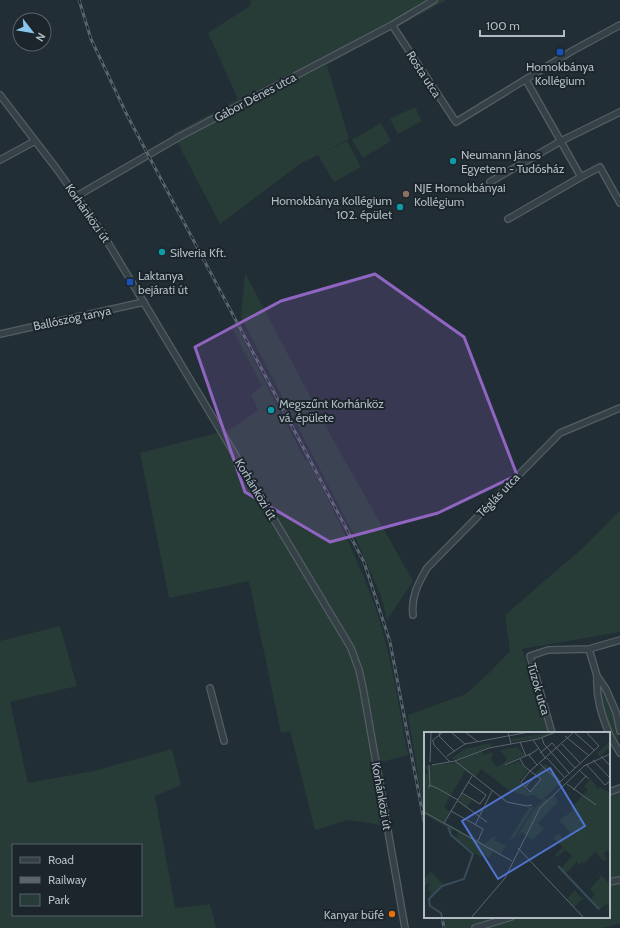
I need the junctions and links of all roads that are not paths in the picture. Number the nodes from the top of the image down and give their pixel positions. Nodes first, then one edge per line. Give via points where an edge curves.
1 (434, 0) edge
2 (392, 25) junction
3 (620, 25) edge
4 (526, 80) junction
5 (0, 95) edge
6 (620, 112) edge
7 (35, 141) junction
8 (561, 141) junction
9 (0, 160) edge
10 (582, 177) junction
11 (490, 182) dead end
12 (77, 196) junction
13 (620, 203) edge
14 (508, 219) dead end
15 (144, 302) junction
16 (0, 334) edge
17 (620, 408) edge
18 (413, 615) dead end
19 (620, 640) edge
20 (589, 649) junction
21 (597, 676) junction
22 (210, 688) dead end
23 (620, 731) edge
24 (552, 732) edge
25 (609, 732) edge
26 (610, 735) edge
27 (224, 741) dead end
28 (620, 753) edge
29 (620, 788) edge
30 (610, 792) edge
31 (620, 880) edge
32 (610, 882) edge
33 (508, 918) edge
34 (405, 928) edge
35 (475, 928) edge

1 - 2 street, Gábor Dénes utca
2 - 4 street, Rosta utca via 456,122
2 - 12 street, Gábor Dénes utca via 179,137
3 - 4 street
4 - 8 street
5 - 7 street, Korhánközi út
6 - 8 street
7 - 9 street
7 - 12 street, Korhánközi út
8 - 10 street
8 - 11 street
10 - 13 street via 600,167
10 - 14 street
12 - 15 street, Korhánközi út
15 - 16 street, Ballószög tanya
15 - 34 street, Korhánközi út via 353,653 363,688
17 - 18 street, Téglás utca via 560,433 427,568 415,589
19 - 20 street, Túzok utca
20 - 21 street
20 - 24 street, Túzok utca via 548,650 530,656
21 - 23 street via 616,712
21 - 25 street via 602,716
22 - 27 street
26 - 28 street
29 - 30 street
31 - 32 street
33 - 35 street

